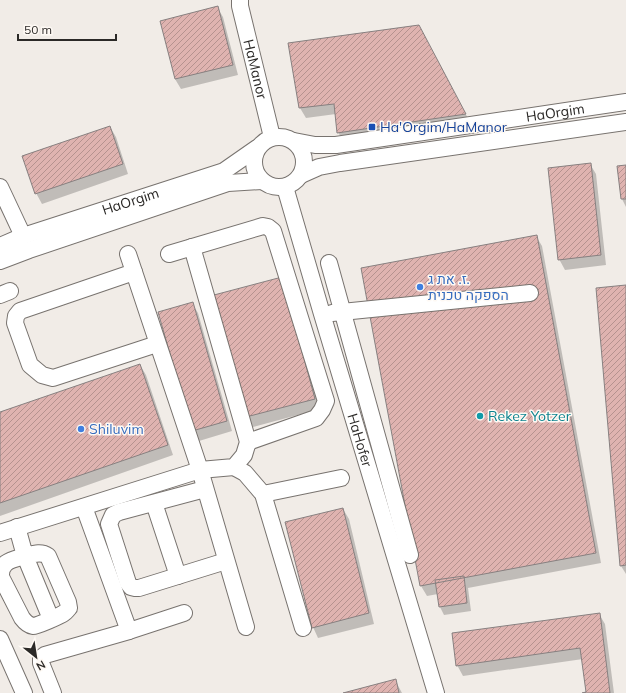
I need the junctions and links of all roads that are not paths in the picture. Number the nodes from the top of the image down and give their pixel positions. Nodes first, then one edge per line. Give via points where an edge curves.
1 (240, 0) edge
2 (626, 102) edge
3 (626, 122) edge
4 (272, 137) junction
5 (294, 141) junction
6 (257, 148) junction
7 (301, 176) junction
8 (262, 181) junction
9 (0, 187) edge
10 (285, 187) junction
11 (23, 236) junction
12 (0, 246) edge
13 (192, 247) junction
14 (128, 254) dead end
15 (169, 254) dead end
16 (0, 261) edge
17 (329, 263) dead end
18 (134, 272) junction
19 (530, 293) dead end
20 (342, 312) junction
21 (322, 314) junction
22 (157, 344) junction
23 (248, 442) junction
24 (234, 468) junction
25 (200, 470) junction
26 (341, 478) dead end
27 (205, 489) junction
28 (263, 494) junction
29 (154, 503) junction
30 (84, 506) junction
31 (17, 527) junction
32 (0, 533) edge
33 (410, 555) dead end
34 (25, 556) junction
35 (226, 561) junction
36 (178, 576) junction
37 (184, 613) dead end
38 (51, 619) junction
39 (246, 627) dead end
40 (303, 628) dead end
41 (129, 631) junction
42 (0, 639) edge
43 (24, 693) edge
44 (54, 693) edge
45 (436, 693) edge

1 - 4 street, HaManor
2 - 5 street, HaOrgim via 336,145 315,146
3 - 7 street, HaOrgim via 340,163 319,167
4 - 5 street via 287,137
4 - 6 street
5 - 7 street via 305,157
6 - 8 street via 255,172
6 - 11 street, HaOrgim via 224,171
7 - 10 street
8 - 10 street via 277,188
8 - 16 street, HaOrgim via 228,183
9 - 11 street
10 - 21 street, HaHofer
11 - 12 street, HaOrgim
13 - 15 street
13 - 23 street
13 - 23 street via 262,226 268,226 273,230 326,401 316,418
14 - 18 street
17 - 20 street
18 - 22 street
18 - 22 street via 20,311 14,323 30,366 42,375 53,378
19 - 20 street
20 - 21 street
20 - 33 street
21 - 45 street, HaHofer
22 - 25 street
23 - 24 street via 244,455
24 - 25 street
24 - 28 street via 245,474
25 - 27 street
25 - 30 street
26 - 28 street
27 - 29 street
27 - 35 street
28 - 40 street
29 - 36 street
29 - 36 street via 119,512 113,515 109,524 128,583 131,587 139,588
30 - 31 street
30 - 41 street
31 - 32 street
31 - 34 street
34 - 38 street
34 - 38 street via 39,553 48,556 68,602 69,608 66,613
34 - 38 street via 7,562 1,570 1,577 26,623 35,626
35 - 36 street
35 - 39 street
37 - 41 street
41 - 44 street via 41,658
42 - 43 street

